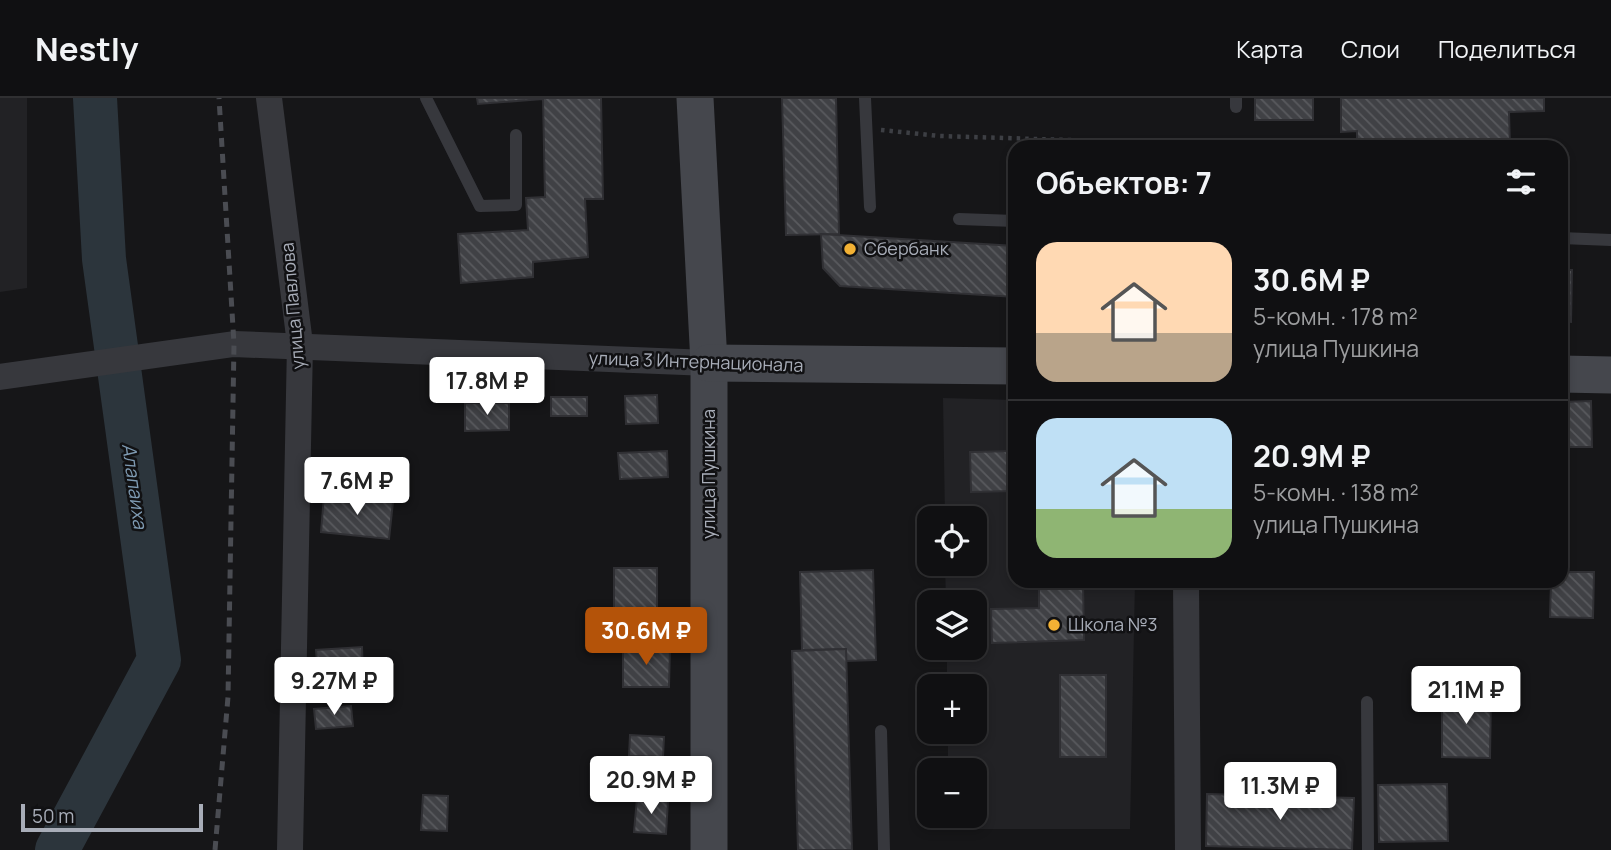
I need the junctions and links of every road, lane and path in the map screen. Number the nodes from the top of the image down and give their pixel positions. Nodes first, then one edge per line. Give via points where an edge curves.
1 (269, 98) edge
2 (426, 98) edge
3 (695, 98) edge
4 (865, 98) edge
5 (866, 128) junction
6 (516, 135) dead end
7 (1069, 140) edge
8 (870, 207) dead end
9 (959, 219) dead end
10 (1008, 221) edge
11 (1568, 238) edge
12 (1611, 240) edge
13 (300, 344) junction
14 (709, 363) junction
15 (1008, 366) edge
16 (1568, 374) edge
17 (1611, 375) edge
18 (0, 377) edge
19 (1186, 588) edge
20 (1367, 702) dead end
21 (881, 731) dead end
22 (290, 850) edge
23 (709, 850) edge
24 (884, 850) edge
25 (1188, 850) edge
26 (1368, 850) edge

1 - 13 street, улица Павлова
2 - 6 lane via 480,206 516,205
3 - 14 street, улица Пушкина
4 - 5 lane
5 - 7 path via 940,136
5 - 8 lane
9 - 10 lane
11 - 12 lane
13 - 14 street, улица 3 Интернационала
13 - 18 street, улица 3 Интернационала via 234,344
13 - 22 street, улица Павлова
14 - 15 street, улица 3 Интернационала
14 - 23 street, улица Пушкина
16 - 17 street
19 - 25 street
20 - 26 lane
21 - 24 lane

